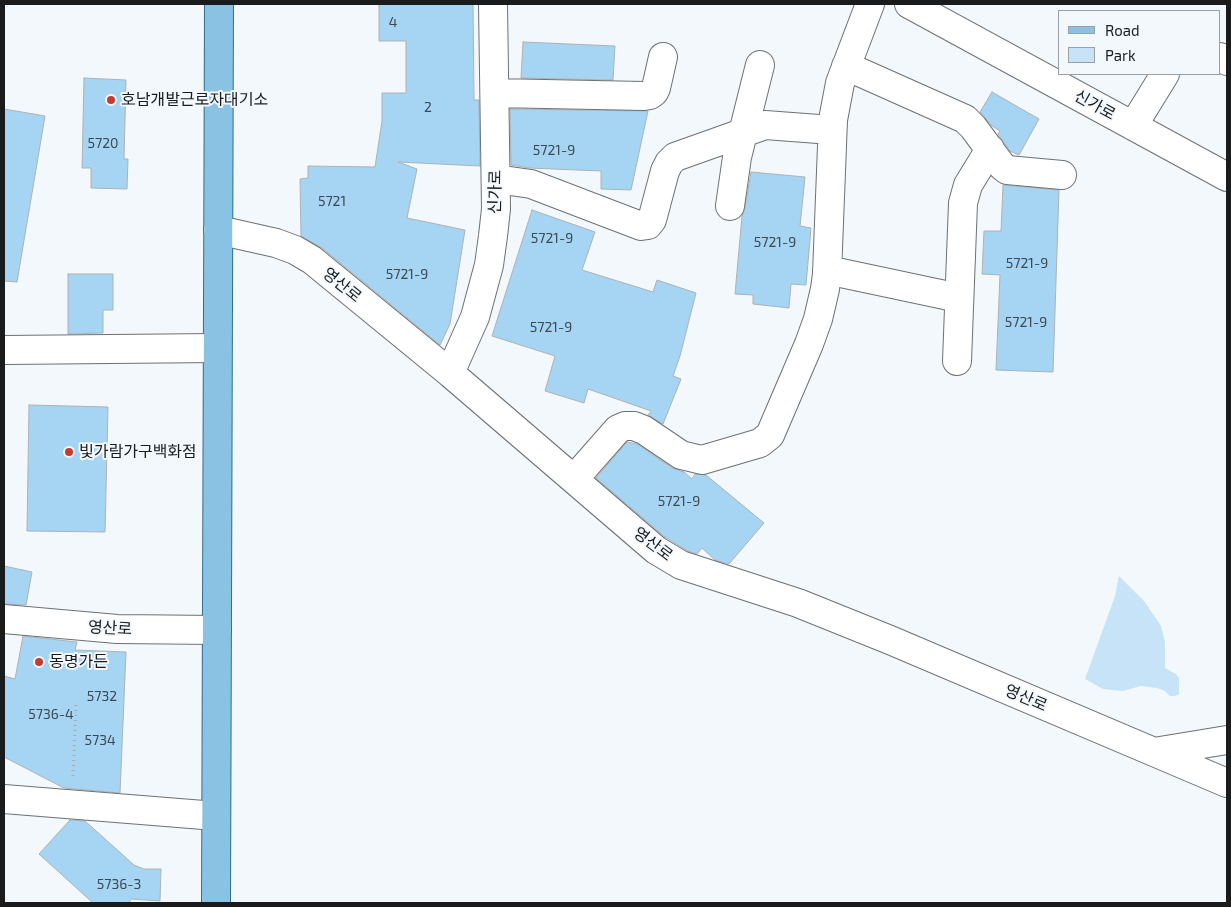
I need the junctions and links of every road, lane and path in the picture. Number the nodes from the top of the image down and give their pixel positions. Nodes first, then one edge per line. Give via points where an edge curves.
1 (219, 4) edge
2 (493, 4) edge
3 (870, 4) edge
4 (909, 4) edge
5 (663, 57) dead end
6 (760, 66) dead end
7 (846, 66) junction
8 (1164, 75) edge
9 (495, 93) junction
10 (1133, 126) junction
11 (832, 130) junction
12 (743, 132) junction
13 (990, 150) junction
14 (1062, 175) dead end
15 (1227, 177) edge
16 (496, 179) junction
17 (730, 206) dead end
18 (218, 230) junction
19 (827, 270) junction
20 (959, 298) junction
21 (217, 348) junction
22 (4, 350) edge
23 (957, 361) dead end
24 (450, 374) junction
25 (574, 480) junction
26 (4, 619) edge
27 (217, 630) junction
28 (76, 704) dead end
29 (1227, 740) edge
30 (1154, 752) junction
31 (1227, 783) edge
32 (4, 799) edge
33 (72, 804) junction
34 (216, 816) junction
35 (216, 903) edge

1 - 18 main road
2 - 9 street, 신가로
3 - 7 street
4 - 10 street, 신가로
5 - 9 street via 656,88 650,95
6 - 12 street
7 - 11 street
7 - 13 street via 961,117
8 - 10 street
9 - 16 street, 신가로
10 - 15 street, 신가로
11 - 12 street via 765,125
11 - 19 street
12 - 16 street via 675,157 665,172 648,225 633,225 531,184
12 - 17 street
13 - 14 street via 1007,170
13 - 20 street via 968,185 963,203
16 - 24 street, 신가로 via 493,236 483,291
18 - 21 main road
18 - 24 street, 영산로 via 276,243 312,260
19 - 20 street
19 - 25 street via 818,319 770,435 760,443 702,460 681,454 644,430 625,426 618,429
20 - 23 street
21 - 22 street
21 - 27 main road
24 - 25 street, 영산로
25 - 30 street, 영산로 via 656,550 681,565 807,607
26 - 27 street, 영산로 via 117,629
27 - 34 main road
28 - 33 path
29 - 30 street
30 - 31 street, 영산로
32 - 33 street
33 - 34 street
34 - 35 main road

